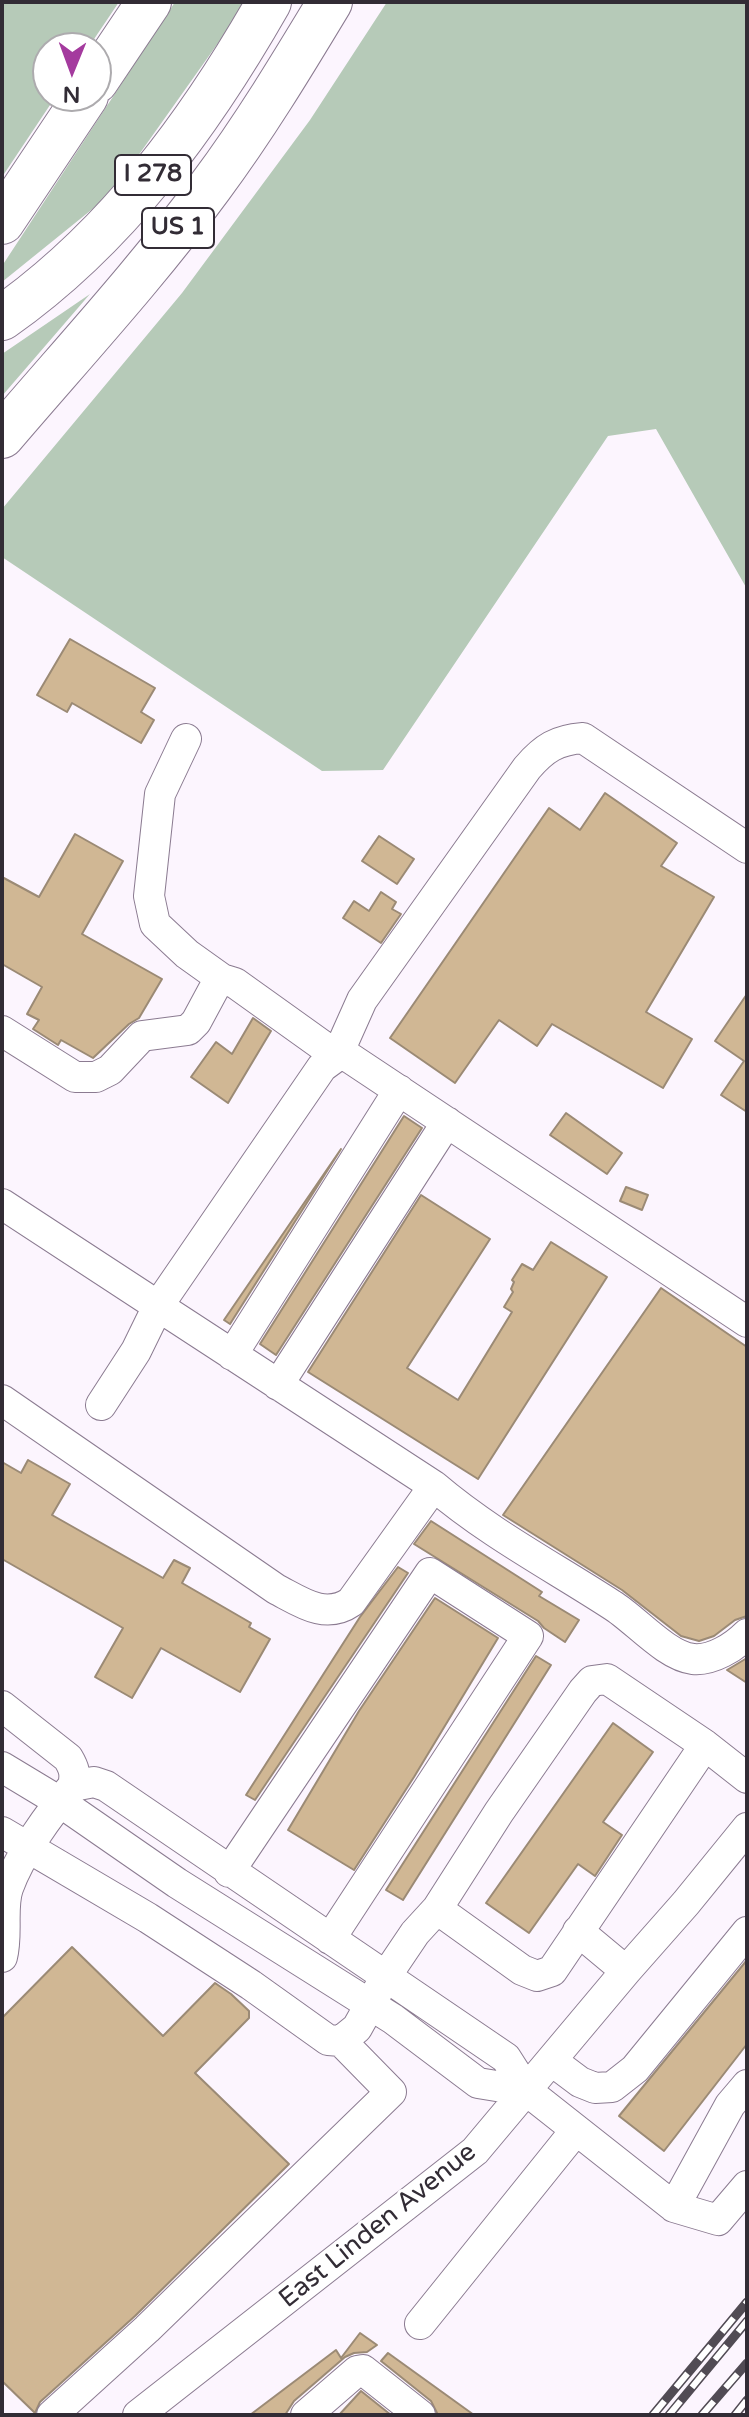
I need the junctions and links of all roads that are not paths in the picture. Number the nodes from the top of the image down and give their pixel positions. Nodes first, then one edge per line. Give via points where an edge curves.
1 (149, 2) edge
2 (269, 2) edge
3 (330, 2) edge
4 (112, 57) edge
5 (75, 112) edge
6 (2, 222) edge
7 (2, 318) edge
8 (2, 436) edge
9 (186, 739) dead end
10 (747, 848) edge
11 (222, 979) junction
12 (2, 1031) edge
13 (337, 1056) junction
14 (399, 1090) junction
15 (447, 1122) junction
16 (2, 1204) edge
17 (158, 1306) junction
18 (747, 1322) edge
19 (232, 1355) junction
20 (278, 1385) junction
21 (2, 1400) edge
22 (101, 1405) dead end
23 (434, 1486) junction
24 (747, 1634) edge
25 (2, 1706) edge
26 (705, 1745) junction
27 (2, 1767) edge
28 (747, 1778) edge
29 (67, 1794) junction
30 (747, 1828) edge
31 (2, 1832) edge
32 (28, 1849) junction
33 (226, 1870) junction
34 (4, 1889) edge
35 (202, 1899) junction
36 (437, 1909) junction
37 (578, 1931) junction
38 (747, 1932) edge
39 (330, 1939) junction
40 (2, 1957) edge
41 (626, 1971) junction
42 (386, 1976) junction
43 (369, 2005) junction
44 (341, 2041) junction
45 (552, 2061) junction
46 (747, 2085) edge
47 (527, 2091) junction
48 (576, 2130) junction
49 (747, 2186) edge
50 (674, 2207) junction
51 (420, 2324) dead end
52 (52, 2415) edge
53 (138, 2415) edge
54 (306, 2415) edge
55 (420, 2415) edge

1 - 4 highway
2 - 7 highway, I 278 via 205,105 139,193 61,271
3 - 8 highway, US 1 via 209,188
5 - 6 highway
9 - 11 street via 160,794 149,896 155,924
10 - 13 street via 583,738 551,744 527,768 362,1000
11 - 12 street via 188,1030 142,1036 110,1070 96,1077 75,1077
11 - 13 street
13 - 14 street via 358,1061
13 - 17 street via 322,1067
14 - 15 street
14 - 19 street
15 - 18 street
15 - 20 street
16 - 17 street
17 - 19 street
17 - 22 street
19 - 20 street
20 - 23 street
21 - 23 street via 276,1589 314,1608 339,1610 351,1602
23 - 24 street via 466,1513 615,1606 671,1650 693,1659 718,1655
25 - 29 street via 68,1758 75,1769
26 - 28 street
26 - 36 street via 607,1679 592,1681
26 - 37 street
27 - 29 street
29 - 32 street
29 - 33 street via 94,1782 106,1786
29 - 35 street
30 - 41 street, East Linden Avenue
31 - 32 street
32 - 34 street
32 - 44 street via 148,1918 328,2040
33 - 35 street
33 - 39 street
33 - 39 street via 430,1573 528,1636
34 - 40 street
35 - 43 street
36 - 37 street via 537,1976 552,1971
36 - 42 street
37 - 41 street
38 - 45 street via 635,2069 612,2087 580,2082
39 - 42 street
41 - 45 street, East Linden Avenue
42 - 43 street
42 - 47 street via 506,2058
43 - 44 street via 357,2028
43 - 47 street via 478,2083
44 - 52 street via 391,2092
45 - 47 street, East Linden Avenue
46 - 50 street via 730,2105
47 - 48 street
47 - 53 street, East Linden Avenue via 475,2151
48 - 50 street
48 - 51 street
49 - 50 street via 718,2220
54 - 55 street via 363,2370

